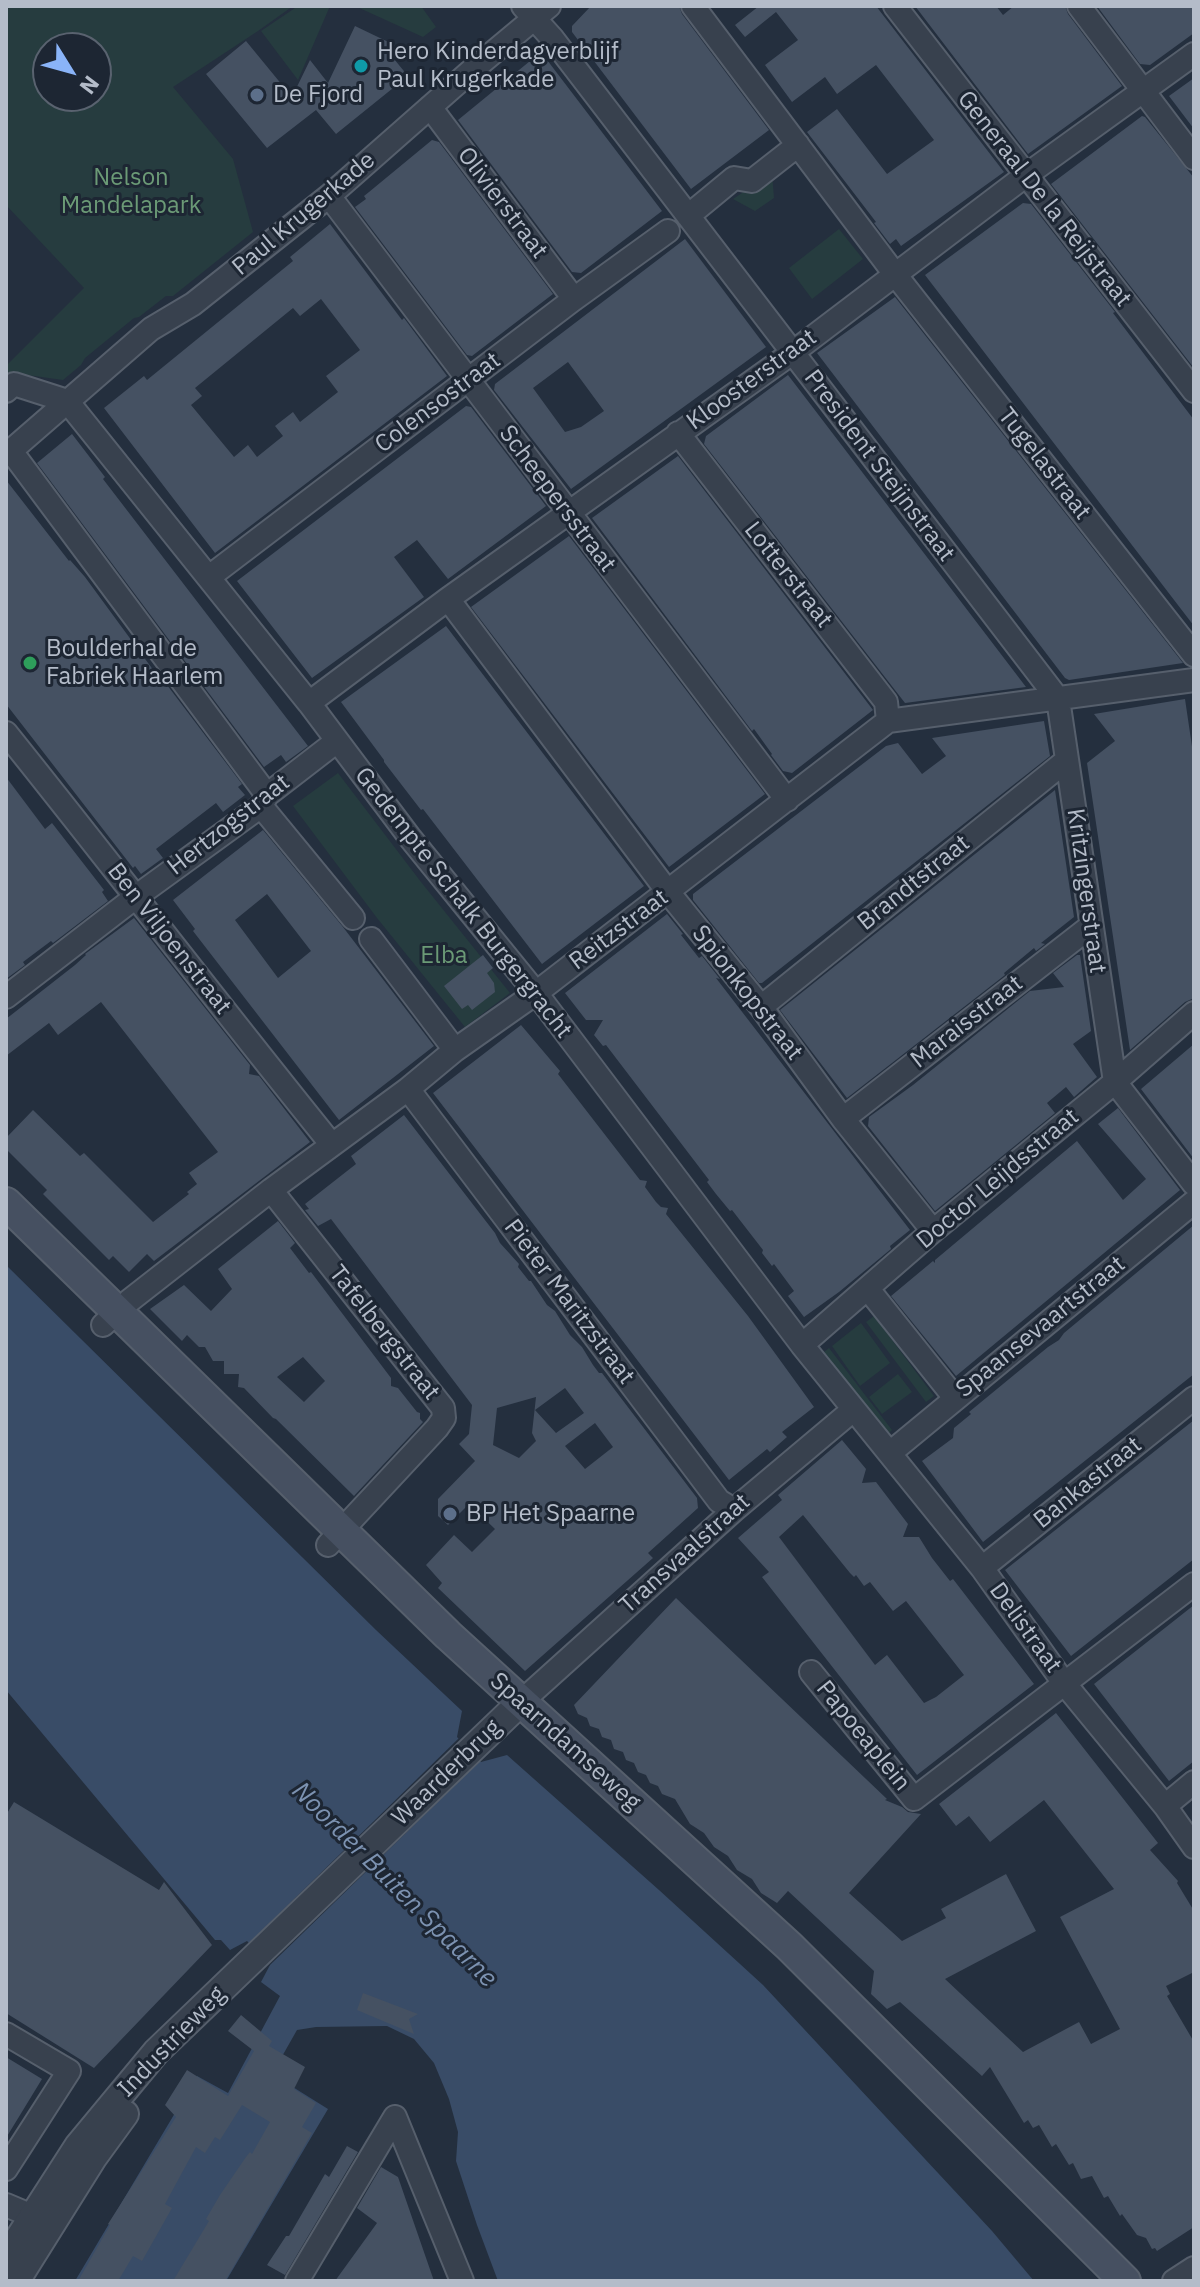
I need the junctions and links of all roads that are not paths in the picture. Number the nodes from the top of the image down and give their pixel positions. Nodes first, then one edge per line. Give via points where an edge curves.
1 (693, 6) edge
2 (895, 6) edge
3 (1079, 6) edge
4 (535, 10) edge
5 (1194, 54) edge
6 (1143, 91) junction
7 (430, 107) junction
8 (798, 145) junction
9 (1194, 158) edge
10 (1025, 176) junction
11 (329, 196) junction
12 (688, 216) junction
13 (668, 231) dead end
14 (894, 273) junction
15 (574, 299) junction
16 (792, 353) junction
17 (467, 381) junction
18 (6, 391) edge
19 (1194, 391) edge
20 (67, 401) junction
21 (678, 433) junction
22 (8, 453) edge
23 (567, 513) junction
24 (209, 577) junction
25 (448, 599) junction
26 (1194, 655) edge
27 (1194, 680) edge
28 (1058, 699) junction
29 (309, 703) junction
30 (888, 721) junction
31 (6, 733) edge
32 (337, 741) junction
33 (1067, 760) junction
34 (264, 800) junction
35 (787, 800) junction
36 (668, 892) junction
37 (137, 896) junction
38 (353, 918) dead end
39 (1091, 926) junction
40 (371, 939) dead end
41 (536, 993) junction
42 (6, 997) edge
43 (761, 1007) junction
44 (1194, 1013) edge
45 (455, 1050) junction
46 (1115, 1082) junction
47 (408, 1089) junction
48 (843, 1119) junction
49 (332, 1145) junction
50 (1194, 1184) edge
51 (271, 1190) junction
52 (1194, 1202) edge
53 (6, 1203) edge
54 (6, 1229) edge
55 (933, 1231) junction
56 (868, 1289) junction
57 (110, 1318) junction
58 (802, 1345) junction
59 (955, 1398) junction
60 (1194, 1398) edge
61 (853, 1410) junction
62 (890, 1453) junction
63 (734, 1510) junction
64 (335, 1538) junction
65 (982, 1568) junction
66 (1194, 1584) edge
67 (811, 1672) dead end
68 (1064, 1683) junction
69 (515, 1708) junction
70 (1194, 1782) edge
71 (1165, 1806) junction
72 (1194, 1847) edge
73 (235, 1978) junction
74 (6, 2034) edge
75 (6, 2169) edge
76 (6, 2205) edge
77 (32, 2216) junction
78 (6, 2258) edge
79 (1194, 2268) edge
80 (16, 2281) edge
81 (297, 2281) edge
82 (462, 2281) edge
83 (1098, 2281) edge
84 (1125, 2281) edge
85 (1174, 2281) edge

1 - 8 street
2 - 10 street, Generaal De la Reijstraat
3 - 6 street
4 - 7 street, Paul Krugerkade
4 - 12 street, President Steijnstraat
5 - 6 street, Kloosterstraat
6 - 9 street
6 - 10 street, Kloosterstraat
7 - 11 street, Paul Krugerkade
7 - 15 street, Olivierstraat
8 - 12 street via 752,181 734,178
8 - 14 street, Tugelastraat
10 - 14 street, Kloosterstraat
10 - 19 street, Generaal De la Reijstraat
11 - 17 street, Scheepersstraat
11 - 20 street, Paul Krugerkade via 193,304 151,329
12 - 16 street, President Steijnstraat
13 - 15 street, Colensostraat
14 - 16 street, Kloosterstraat
14 - 26 street, Tugelastraat
15 - 17 street, Colensostraat
16 - 21 street, Kloosterstraat
16 - 28 street, President Steijnstraat
17 - 23 street, Scheepersstraat
17 - 24 street, Colensostraat
18 - 20 street via 14,384
20 - 22 street, Paul Krugerkade
20 - 24 street, Gedempte Schalk Burgergracht
21 - 23 street, Kloosterstraat
21 - 30 street, Lotterstraat via 886,702
22 - 34 street
23 - 25 street, Kloosterstraat
23 - 35 street, Scheepersstraat
24 - 29 street, Gedempte Schalk Burgergracht
25 - 29 street, Kloosterstraat
25 - 36 street, Spionkopstraat
27 - 28 street
28 - 30 street
28 - 33 street, Kritzingerstraat
29 - 32 street, Gedempte Schalk Burgergracht
30 - 35 street, Reitzstraat
31 - 37 street, Ben Viljoenstraat
32 - 34 street, Hertzogstraat
32 - 41 street, Gedempte Schalk Burgergracht
33 - 39 street, Kritzingerstraat
33 - 43 street, Brandtstraat
34 - 37 street, Hertzogstraat
34 - 38 street
35 - 36 street, Reitzstraat
36 - 41 street, Reitzstraat
36 - 43 street, Spionkopstraat
37 - 42 street, Hertzogstraat
37 - 49 street, Ben Viljoenstraat
39 - 46 street, Kritzingerstraat
39 - 48 street, Maraisstraat
40 - 45 street
41 - 45 street, Reitzstraat
41 - 58 street, Gedempte Schalk Burgergracht
43 - 48 street, Spionkopstraat
44 - 46 street, Doctor Leijdsstraat
45 - 47 street, Reitzstraat
46 - 50 street
46 - 55 street, Doctor Leijdsstraat
47 - 49 street, Reitzstraat
47 - 63 street, Pieter Maritzstraat via 719,1501
48 - 55 street, Spionkopstraat
49 - 51 street, Reitzstraat
51 - 57 street, Reitzstraat
51 - 64 street, Tafelbergstraat via 443,1408 437,1428
52 - 59 street, Spaansevaartstraat
53 - 57 main road, Spaarndamseweg
54 - 57 main road, Spaarndamseweg
55 - 56 street, Doctor Leijdsstraat
56 - 58 street, Doctor Leijdsstraat
56 - 59 street
57 - 64 main road, Spaarndamseweg
58 - 61 street, Gedempte Schalk Burgergracht
59 - 62 street, Spaansevaartstraat
60 - 65 street, Bankastraat
61 - 62 street, Delistraat
61 - 63 street, Transvaalstraat
62 - 65 street, Delistraat
63 - 69 street, Transvaalstraat
64 - 69 main road, Spaarndamseweg via 448,1635
65 - 68 street, Delistraat
66 - 68 street
67 - 68 street, Papoeaplein via 914,1799
68 - 71 street, Delistraat
69 - 73 street, Waarderbrug
69 - 83 main road, Spaarndamseweg
69 - 84 main road, Spaarndamseweg via 789,1946
70 - 71 street
71 - 72 street, Delistraat
73 - 77 street, Industrieweg via 156,2052 78,2146
73 - 80 street, Industrieweg via 93,2158
74 - 75 street via 69,2071
76 - 77 street
77 - 78 street, Industrieweg
79 - 85 street
81 - 82 street via 395,2117

